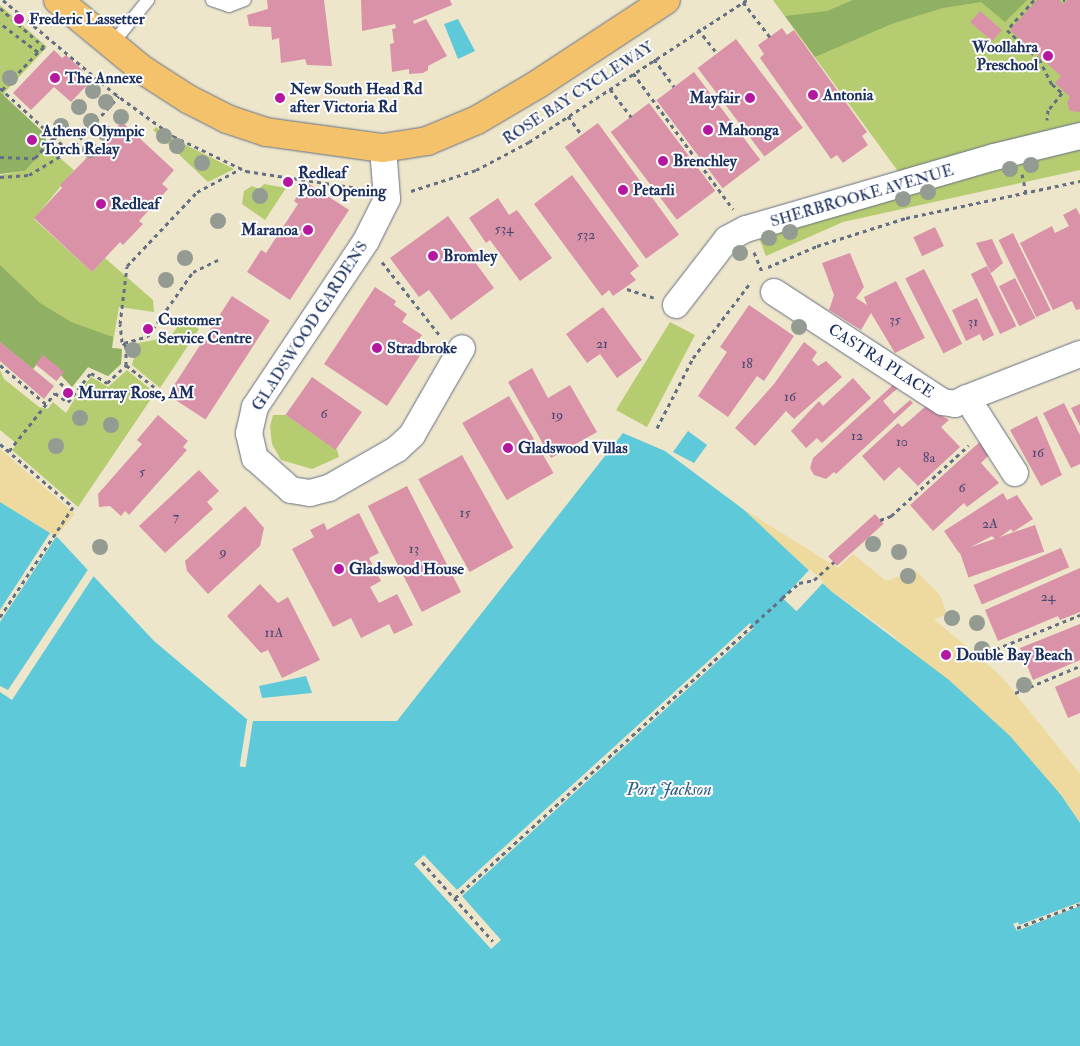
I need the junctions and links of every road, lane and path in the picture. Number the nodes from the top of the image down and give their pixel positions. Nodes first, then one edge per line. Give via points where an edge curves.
1 (58, 0) edge
2 (148, 0) edge
3 (212, 0) edge
4 (245, 0) edge
5 (666, 0) edge
6 (1034, 0) edge
7 (745, 1) edge
8 (0, 8) edge
9 (0, 23) edge
10 (698, 29) junction
11 (770, 37) dead end
12 (112, 44) junction
13 (38, 52) junction
14 (717, 53) dead end
15 (654, 59) junction
16 (633, 74) junction
17 (674, 87) dead end
18 (1, 89) edge
19 (610, 89) junction
20 (119, 96) dead end
21 (568, 116) junction
22 (631, 117) dead end
23 (582, 135) dead end
24 (1080, 136) edge
25 (54, 137) junction
26 (1054, 142) junction
27 (383, 148) junction
28 (69, 151) junction
29 (0, 157) edge
30 (242, 168) dead end
31 (0, 178) edge
32 (1080, 181) edge
33 (415, 191) dead end
34 (726, 199) dead end
35 (920, 210) dead end
36 (921, 215) junction
37 (746, 229) junction
38 (379, 259) dead end
39 (218, 260) dead end
40 (767, 281) junction
41 (627, 289) dead end
42 (670, 303) joint
43 (124, 344) junction
44 (462, 348) joint
45 (1080, 354) edge
46 (0, 365) edge
47 (126, 365) junction
48 (60, 383) dead end
49 (80, 387) junction
50 (154, 388) dead end
51 (87, 393) dead end
52 (74, 394) junction
53 (968, 398) junction
54 (46, 404) junction
55 (657, 428) dead end
56 (0, 444) edge
57 (9, 451) junction
58 (961, 452) dead end
59 (1015, 472) dead end
60 (880, 520) dead end
61 (834, 562) dead end
62 (1080, 615) edge
63 (0, 617) edge
64 (980, 655) dead end
65 (1080, 666) edge
66 (1015, 693) dead end
67 (422, 862) dead end
68 (455, 898) junction
69 (1080, 904) edge
70 (1017, 928) dead end
71 (493, 941) dead end

1 - 12 main road
2 - 12 lane
3 - 4 lane via 229,6
5 - 27 main road via 477,120 427,141
6 - 26 path via 1007,30 1040,58 1052,84 1062,93 1048,110
7 - 10 path, ROSE BAY CYCLEWAY
7 - 11 path
8 - 13 path via 44,47
9 - 13 path
10 - 14 path
10 - 15 path, ROSE BAY CYCLEWAY
12 - 27 main road via 166,85 227,119 266,132
13 - 18 path
15 - 16 path, ROSE BAY CYCLEWAY
15 - 17 path
16 - 19 path, ROSE BAY CYCLEWAY
16 - 34 path
18 - 25 path
19 - 21 path, ROSE BAY CYCLEWAY
19 - 22 path
20 - 28 path
21 - 23 path
21 - 33 path, ROSE BAY CYCLEWAY via 476,170
24 - 26 street, SHERBROOKE AVENUE
25 - 28 path
25 - 29 path via 35,158
26 - 37 street, SHERBROOKE AVENUE
27 - 44 street, GLADSWOOD GARDENS via 386,199 366,241 254,407 249,433 255,458 291,490 310,493 329,488 397,449 412,435
28 - 31 path via 29,175
30 - 43 path via 197,192 128,266 120,318
32 - 36 path
35 - 36 path
36 - 40 path via 817,246
37 - 40 path
37 - 42 street, SHERBROOKE AVENUE via 727,239
38 - 44 path, GLADSWOOD GARDENS via 436,335
39 - 43 path via 193,272 148,336
40 - 53 street, CASTRA PLACE via 943,402 955,404
40 - 55 path via 722,316 693,358
41 - 42 path
43 - 47 path
45 - 53 street, CASTRA PLACE
46 - 54 path
47 - 49 path via 107,383 91,374
47 - 50 path
48 - 52 path
49 - 51 path
49 - 52 path
52 - 54 path via 68,402 55,392
53 - 59 street
54 - 57 path
56 - 57 path
57 - 63 path via 73,507
58 - 60 path via 891,516
61 - 68 path via 814,580 799,583 782,598
62 - 64 path
65 - 66 path
67 - 68 path
68 - 71 path
69 - 70 path

